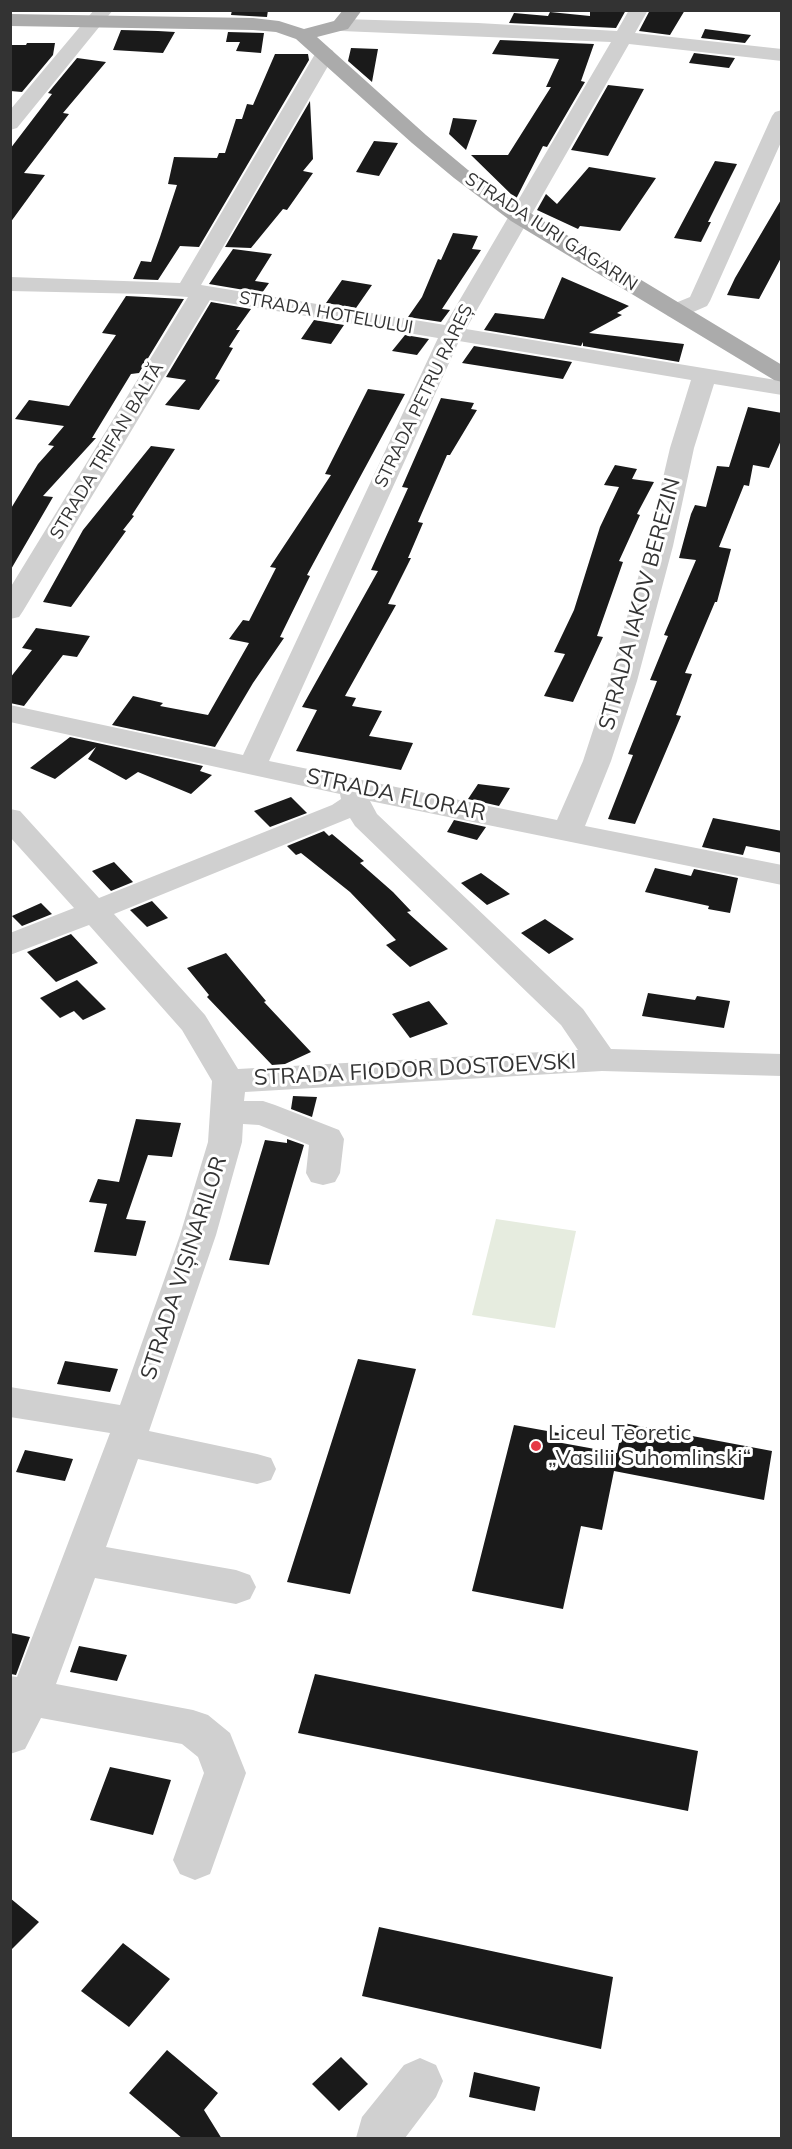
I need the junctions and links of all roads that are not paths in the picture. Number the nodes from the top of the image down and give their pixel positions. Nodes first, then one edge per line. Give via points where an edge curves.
1 (490, 10) edge
2 (639, 10) edge
3 (99, 16) edge
4 (347, 18) edge
5 (10, 20) edge
6 (477, 28) junction
7 (303, 35) junction
8 (622, 37) junction
9 (325, 54) junction
10 (782, 55) edge
11 (782, 116) edge
12 (10, 124) edge
13 (519, 216) junction
14 (10, 284) edge
15 (195, 291) junction
16 (676, 311) junction
17 (450, 334) junction
18 (782, 375) edge
19 (705, 376) junction
20 (782, 388) edge
21 (10, 611) edge
22 (10, 713) edge
23 (253, 764) junction
24 (355, 795) junction
25 (10, 818) edge
26 (568, 830) junction
27 (782, 875) edge
28 (93, 911) junction
29 (10, 945) edge
30 (602, 1060) junction
31 (782, 1065) edge
32 (228, 1096) junction
33 (323, 1173) dead end
34 (10, 1402) edge
35 (129, 1431) junction
36 (257, 1469) dead end
37 (82, 1559) junction
38 (236, 1587) dead end
39 (20, 1696) edge
40 (10, 1736) edge
41 (195, 1860) dead end
42 (420, 2081) dead end
43 (379, 2139) edge

1 - 6 street
2 - 8 street, STRADA PETRU RAREȘ
3 - 5 main road, STRADA IURI GAGARIN
3 - 7 main road, STRADA IURI GAGARIN via 253,24
3 - 12 street
4 - 6 street
4 - 7 main road
6 - 8 street
7 - 9 main road, STRADA IURI GAGARIN
8 - 10 street
8 - 13 street, STRADA PETRU RAREȘ
9 - 13 main road, STRADA IURI GAGARIN via 461,174
9 - 15 street, STRADA TRIFAN BALTĂ
11 - 16 street via 699,301
13 - 16 main road, STRADA IURI GAGARIN
13 - 17 street, STRADA PETRU RAREȘ
14 - 15 street, STRADA HOTELULUI via 147,286
15 - 17 street, STRADA HOTELULUI
15 - 21 street, STRADA TRIFAN BALTĂ
16 - 18 main road, STRADA IURI GAGARIN
17 - 19 street, STRADA HOTELULUI
17 - 23 street, STRADA PETRU RAREȘ
19 - 20 street, STRADA HOTELULUI
19 - 26 street, STRADA IAKOV BEREZIN via 682,448 660,546 622,681 597,761
22 - 23 street, STRADA FLORAR
23 - 24 street, STRADA FLORAR
24 - 26 street, STRADA FLORAR
24 - 28 street via 342,811
24 - 30 street, STRADA FIODOR DOSTOEVSKI via 365,819 572,1017
25 - 28 street
26 - 27 street, STRADA FLORAR
28 - 29 street
28 - 32 street via 194,1023
30 - 31 street, STRADA FIODOR DOSTOEVSKI
30 - 32 street, STRADA FIODOR DOSTOEVSKI
32 - 33 street via 327,1139
32 - 35 street, STRADA VIȘINARILOR via 225,1142 198,1235
34 - 35 street
35 - 36 street
35 - 37 street, STRADA VIȘINARILOR
37 - 38 street
37 - 39 street, STRADA VIȘINARILOR
39 - 40 street, STRADA VIȘINARILOR
39 - 41 street via 193,1728 215,1746 225,1773
42 - 43 street

